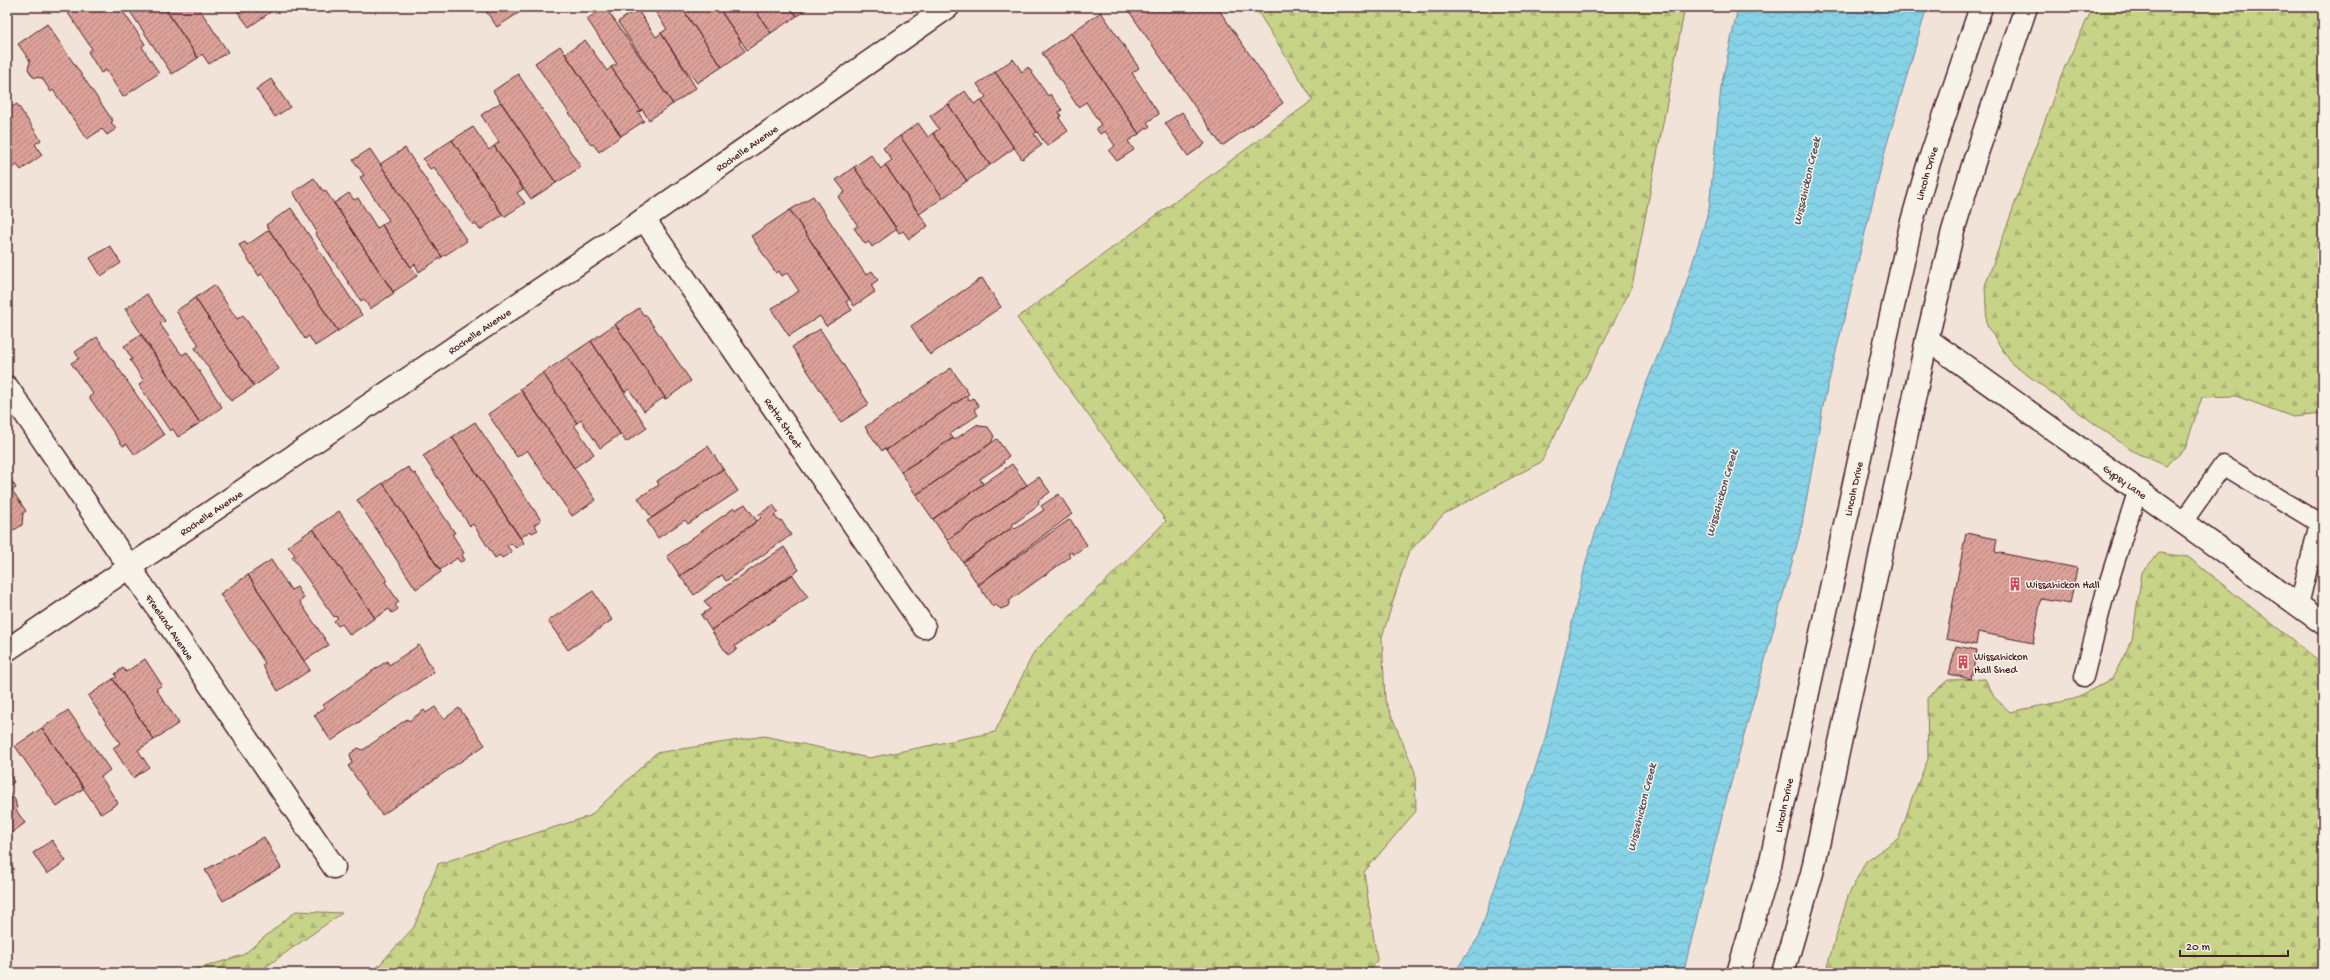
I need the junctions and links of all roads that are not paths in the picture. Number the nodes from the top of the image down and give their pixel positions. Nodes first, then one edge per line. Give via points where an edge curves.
1 (948, 7) edge
2 (1981, 7) edge
3 (2026, 7) edge
4 (644, 219) junction
5 (1927, 339) junction
6 (7, 387) edge
7 (2138, 489) junction
8 (2183, 522) junction
9 (129, 567) junction
10 (2299, 605) junction
11 (2323, 622) edge
12 (924, 627) dead end
13 (7, 650) edge
14 (2084, 677) dead end
15 (334, 867) dead end
16 (1738, 973) edge
17 (1783, 973) edge

1 - 4 street, Rochelle Avenue
2 - 16 street, Lincoln Drive via 1929,162 1911,225 1770,866
3 - 5 street via 1953,231
4 - 9 street, Rochelle Avenue
4 - 12 street, Retta Street
5 - 7 street, Gypsy Lane
5 - 17 street via 1812,873
6 - 9 street, Freeland Avenue
7 - 8 street, Gypsy Lane
7 - 14 lane via 2110,579
8 - 10 street, Gypsy Lane
8 - 10 lane via 2224,465 2319,523
9 - 13 street, Rochelle Avenue
9 - 15 street, Freeland Avenue
10 - 11 street, Gypsy Lane

